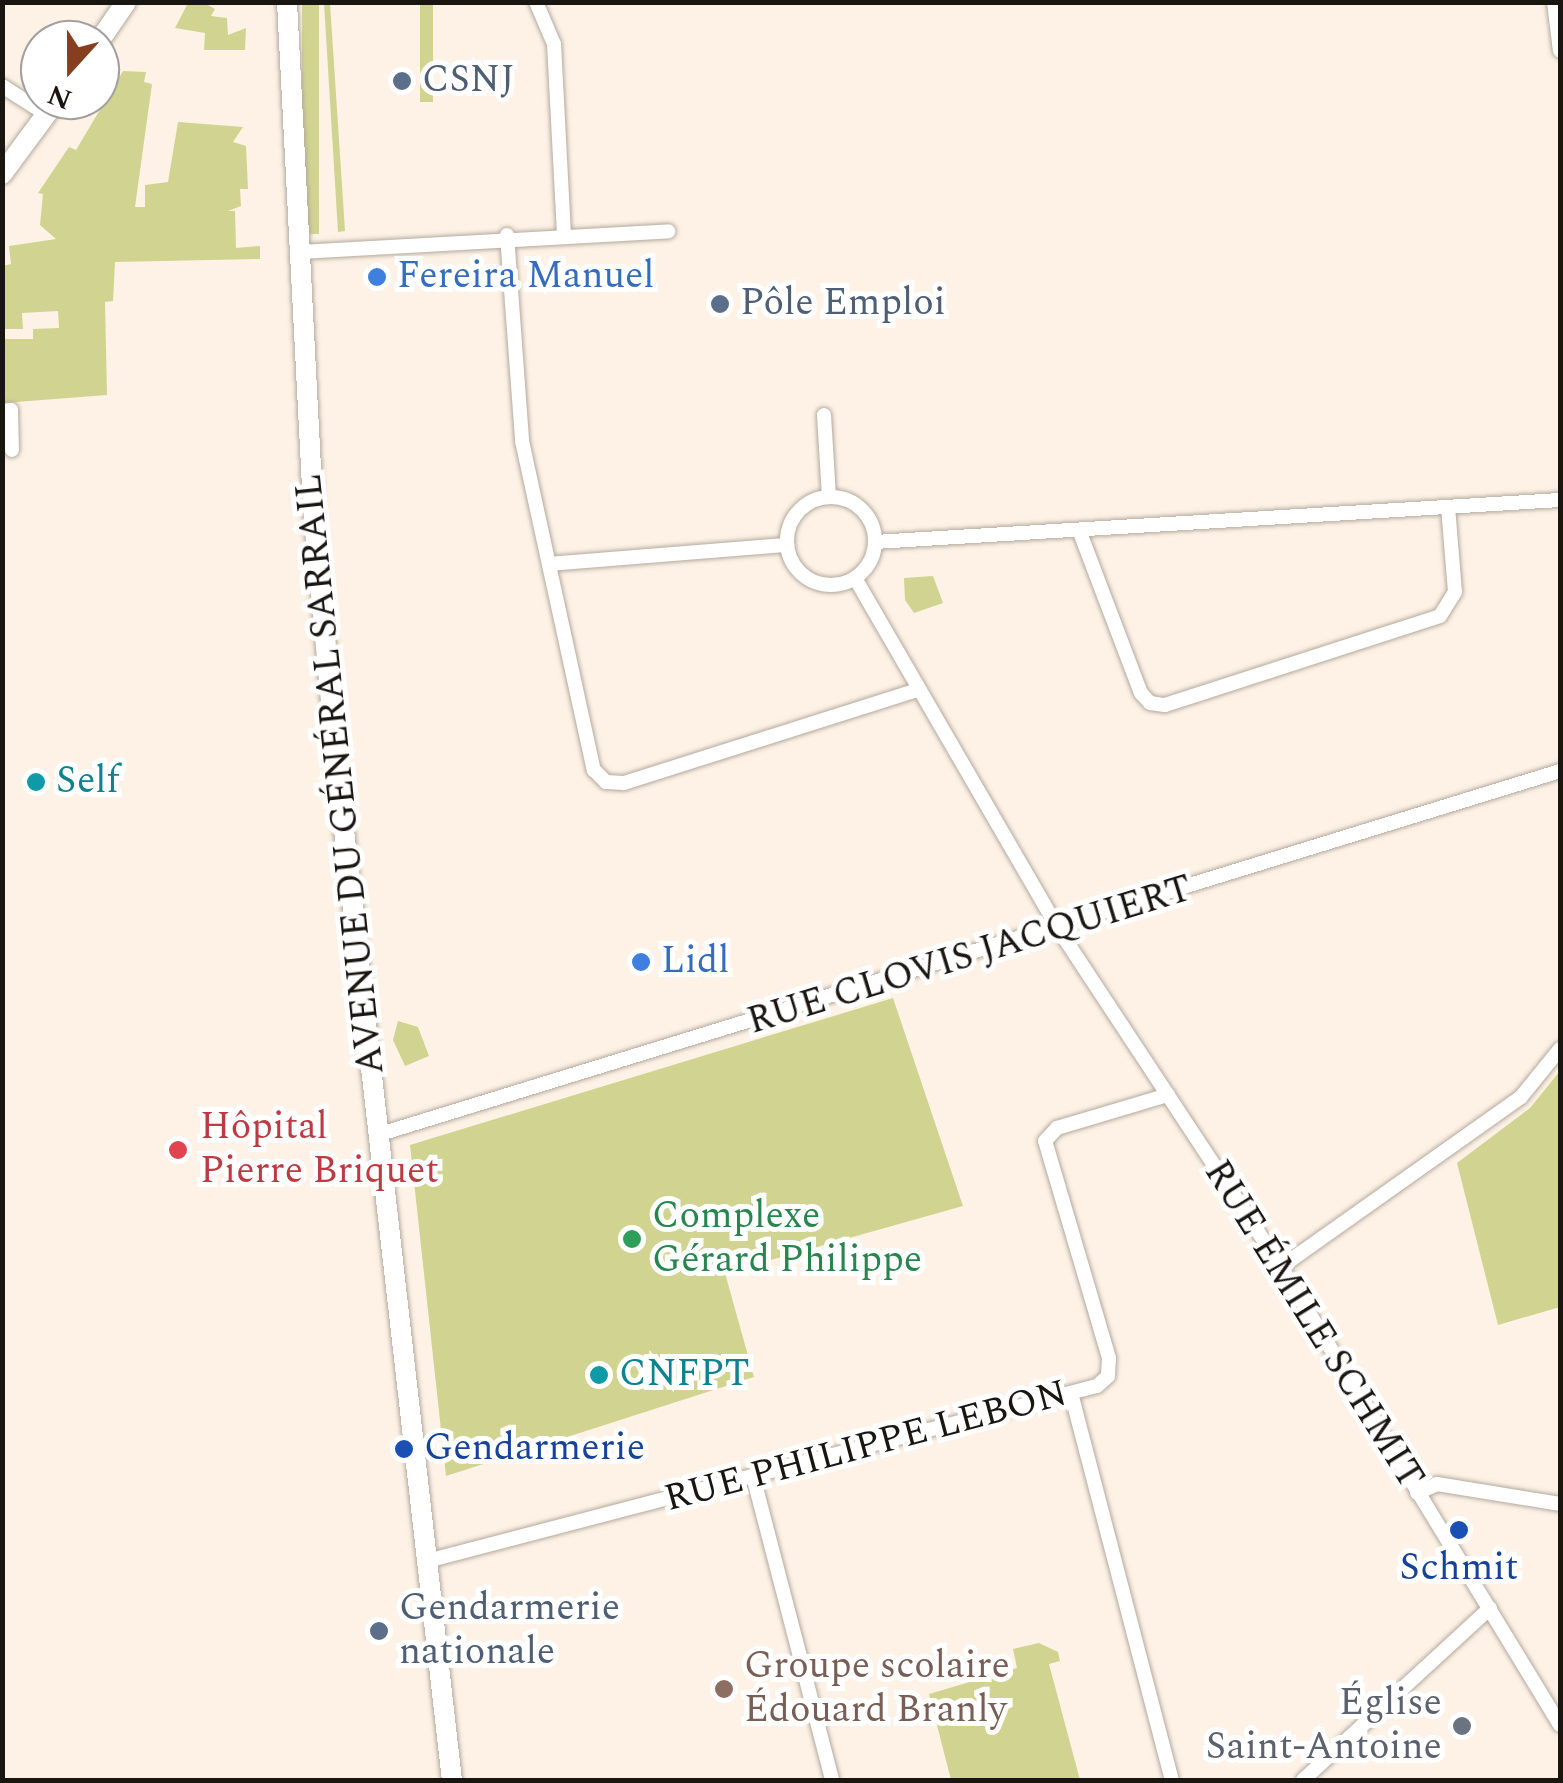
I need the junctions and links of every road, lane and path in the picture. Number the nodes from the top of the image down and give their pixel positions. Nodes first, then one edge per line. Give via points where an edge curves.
1 (287, 2) edge
2 (536, 2) edge
3 (1554, 2) edge
4 (1560, 51) edge
5 (38, 120) edge
6 (10, 149) edge
7 (2, 174) edge
8 (668, 231) dead end
9 (564, 233) junction
10 (507, 235) junction
11 (298, 252) junction
12 (2, 411) edge
13 (824, 415) dead end
14 (12, 450) dead end
15 (829, 497) junction
16 (1560, 500) edge
17 (1448, 507) junction
18 (1079, 530) junction
19 (875, 542) junction
20 (787, 546) junction
21 (549, 564) junction
22 (855, 578) junction
23 (917, 690) junction
24 (1560, 771) edge
25 (1059, 930) junction
26 (1560, 1049) edge
27 (1168, 1095) junction
28 (377, 1135) junction
29 (1282, 1266) junction
30 (1071, 1393) junction
31 (753, 1476) junction
32 (1417, 1493) junction
33 (1560, 1504) edge
34 (426, 1561) junction
35 (1490, 1608) junction
36 (1560, 1725) edge
37 (452, 1780) edge
38 (832, 1780) edge
39 (1172, 1780) edge
40 (1303, 1780) edge

1 - 11 main road, AVENUE DU GÉNÉRAL SARRAIL
2 - 9 street via 554,44
3 - 4 street
5 - 6 main road
6 - 7 main road
8 - 9 street
9 - 10 street
10 - 11 street
10 - 21 street via 522,441
11 - 28 main road, AVENUE DU GÉNÉRAL SARRAIL via 316,540
12 - 14 street via 10,410
13 - 15 street
15 - 19 street via 867,516
15 - 20 street via 798,512
16 - 17 street
17 - 18 street
17 - 18 street via 1456,592 1440,616 1166,705 1150,703 1141,693
18 - 19 street
19 - 22 street
20 - 21 street
20 - 22 street via 812,581 841,584
21 - 23 street via 594,770 606,782 624,783
22 - 23 street, RUE ÉMILE SCHMIT
23 - 25 street, RUE ÉMILE SCHMIT
24 - 25 street, RUE CLOVIS JACQUIERT
25 - 27 street, RUE ÉMILE SCHMIT
25 - 28 street, RUE CLOVIS JACQUIERT
26 - 29 street via 1522,1098
27 - 29 street, RUE ÉMILE SCHMIT
27 - 30 street, RUE PHILIPPE LEBON via 1057,1128 1045,1141 1109,1358 1104,1382
28 - 34 main road, AVENUE DU GÉNÉRAL SARRAIL
29 - 32 street, RUE ÉMILE SCHMIT
30 - 31 street, RUE PHILIPPE LEBON
30 - 39 street
31 - 34 street, RUE PHILIPPE LEBON
31 - 38 street
32 - 33 street via 1437,1484
32 - 35 street, RUE ÉMILE SCHMIT
34 - 37 main road, AVENUE DU GÉNÉRAL SARRAIL
35 - 36 street, RUE ÉMILE SCHMIT
35 - 40 street

